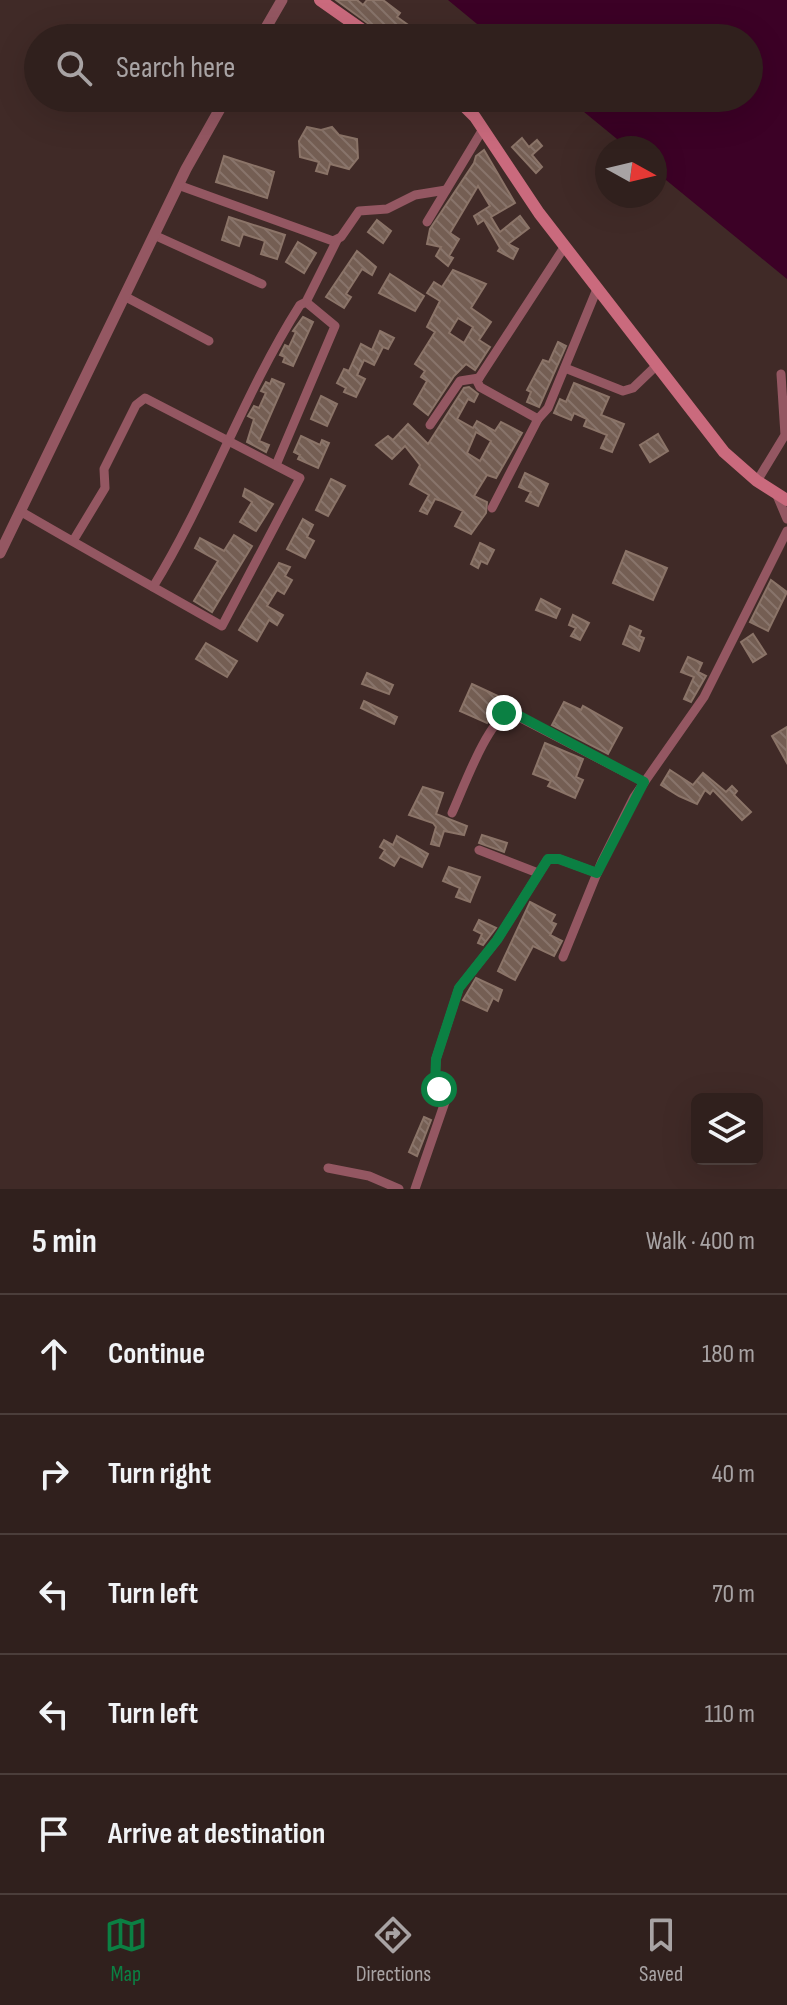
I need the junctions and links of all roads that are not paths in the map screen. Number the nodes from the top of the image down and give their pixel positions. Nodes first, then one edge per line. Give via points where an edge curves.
1 (282, 0) edge
2 (320, 0) edge
3 (268, 24) edge
4 (354, 24) edge
5 (218, 112) edge
6 (468, 112) edge
7 (483, 129) junction
8 (178, 185) junction
9 (446, 190) junction
10 (427, 222) dead end
11 (154, 235) junction
12 (337, 240) junction
13 (565, 246) junction
14 (262, 284) dead end
15 (597, 289) junction
16 (124, 296) junction
17 (306, 302) junction
18 (209, 341) dead end
19 (657, 365) junction
20 (565, 368) junction
21 (781, 374) dead end
22 (479, 378) junction
23 (538, 419) junction
24 (430, 425) dead end
25 (228, 440) junction
26 (276, 465) junction
27 (757, 481) junction
28 (782, 496) edge
29 (492, 508) dead end
30 (20, 511) junction
31 (787, 519) edge
32 (787, 531) edge
33 (73, 541) junction
34 (0, 553) edge
35 (153, 587) junction
36 (644, 782) junction
37 (452, 813) dead end
38 (479, 850) dead end
39 (538, 873) junction
40 (597, 873) junction
41 (563, 957) dead end
42 (328, 1168) dead end
43 (399, 1189) edge
44 (415, 1189) edge

1 - 3 street
2 - 4 main road
5 - 8 street
6 - 7 main road
7 - 9 street
7 - 13 main road
8 - 11 street
8 - 12 street
9 - 10 street
9 - 12 street via 415,195 387,209 359,211
11 - 14 street
11 - 16 street
12 - 17 street
13 - 15 main road
13 - 22 street
15 - 19 main road
15 - 20 street
16 - 18 street
16 - 30 street
17 - 25 street via 274,345
17 - 26 street via 335,326
19 - 20 street via 623,391
19 - 27 main road via 724,452
20 - 23 street
21 - 27 street via 785,435
22 - 23 street via 480,387
22 - 24 street via 460,381
23 - 29 street
25 - 26 street
25 - 33 street via 155,401 141,399 104,469 105,488
25 - 35 street via 183,539
26 - 35 street via 300,478 222,626
27 - 28 main road
28 - 31 street
30 - 33 street
30 - 34 street
32 - 36 street via 704,697
33 - 35 street
36 - 37 street via 509,712 500,717 484,744
36 - 40 street
38 - 39 street
39 - 40 street via 550,857
39 - 44 street via 497,940 459,988 436,1059 435,1085 446,1091 446,1099
40 - 41 street
42 - 43 street

